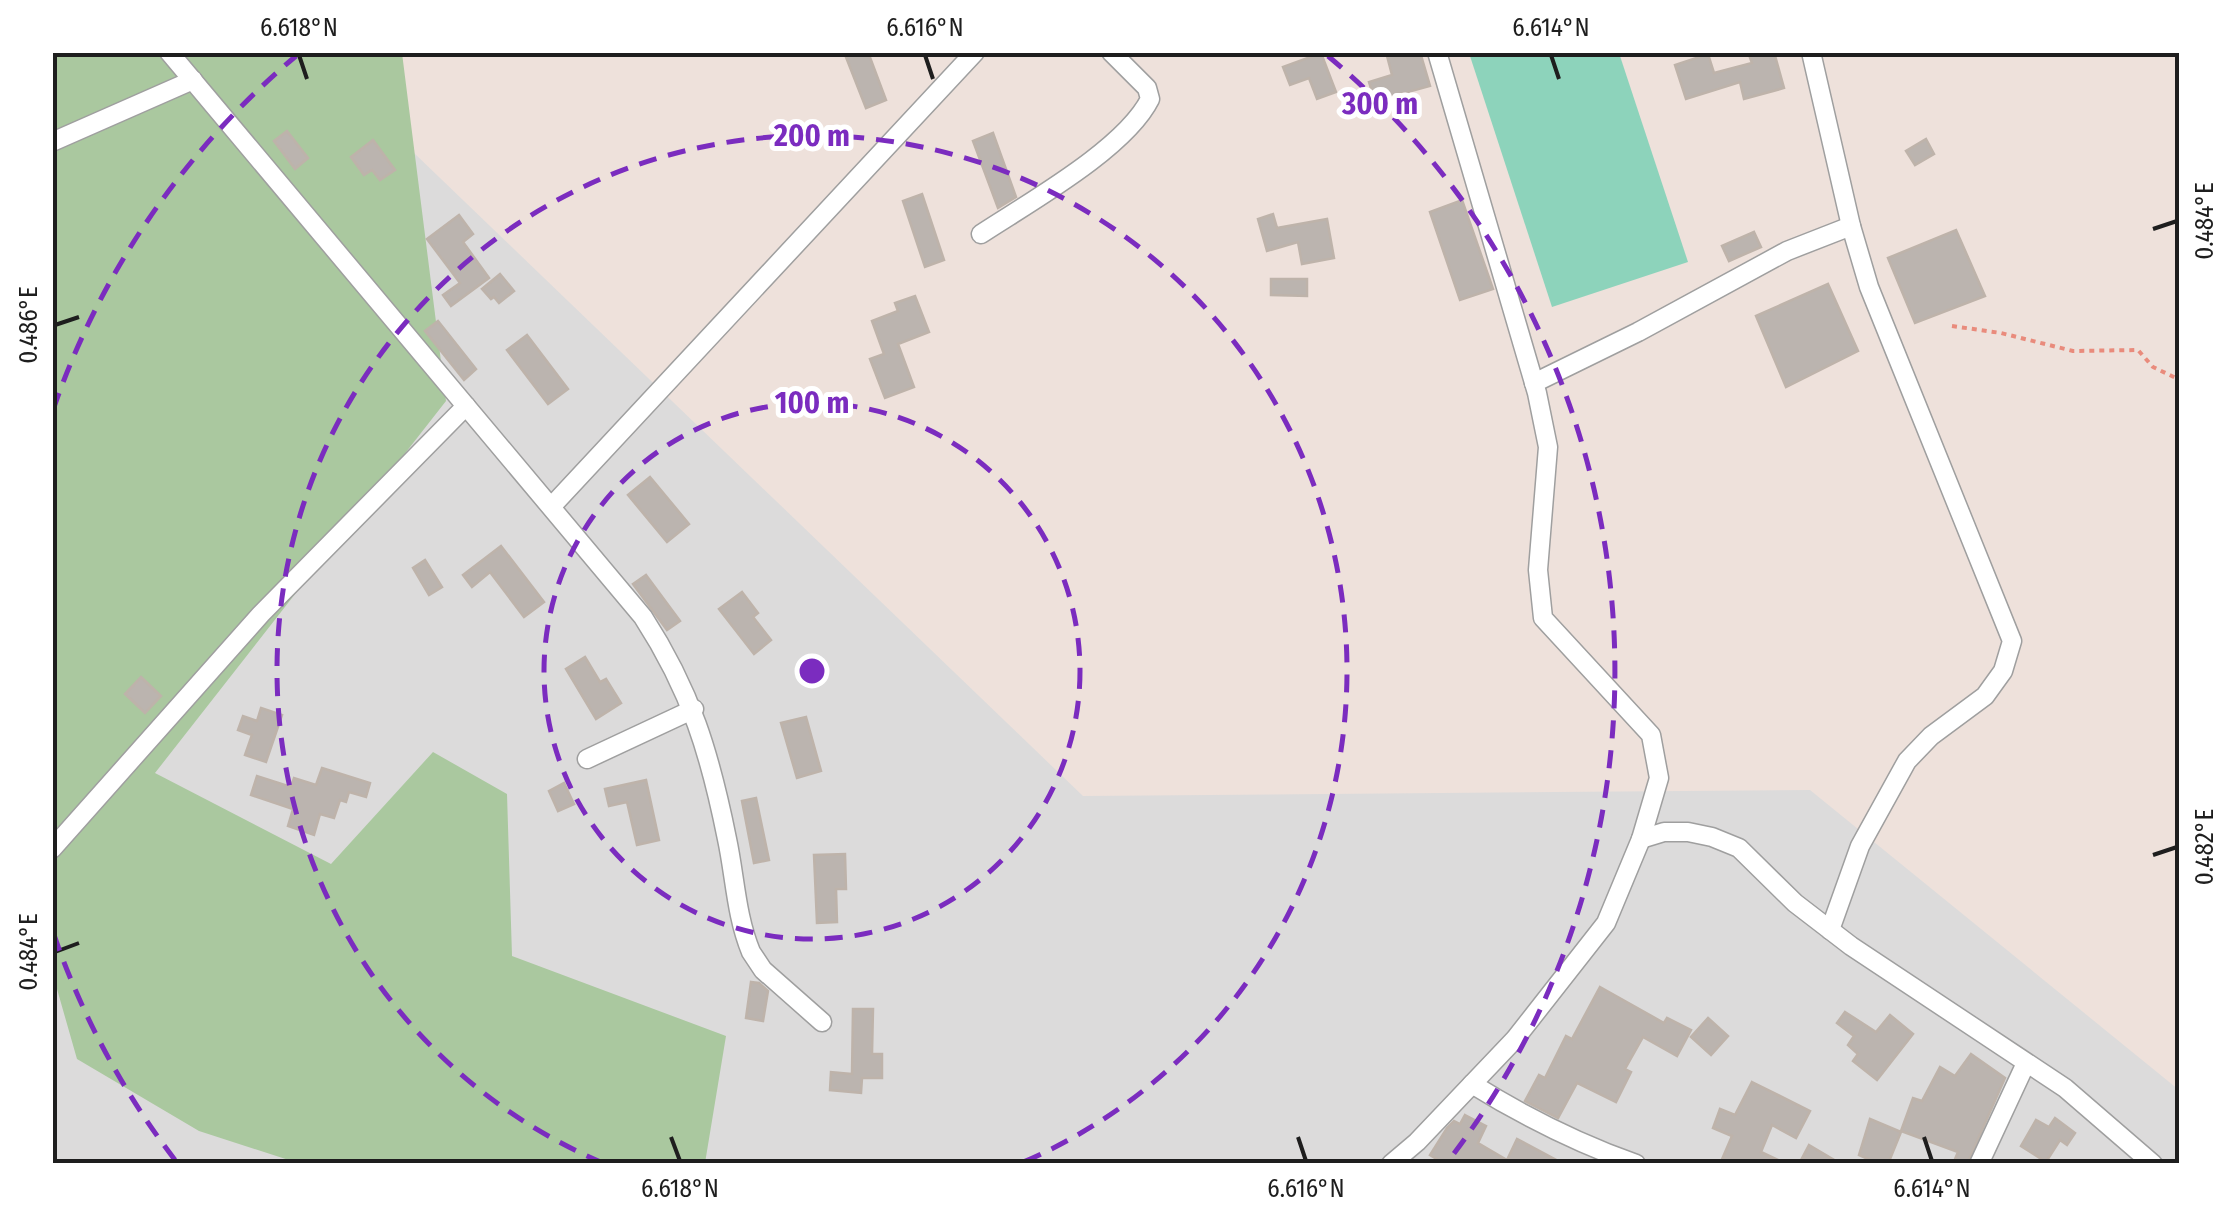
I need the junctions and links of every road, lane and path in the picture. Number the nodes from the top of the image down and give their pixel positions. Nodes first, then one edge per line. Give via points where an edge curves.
1 (169, 52) edge
2 (975, 52) edge
3 (1111, 52) edge
4 (1437, 52) edge
5 (1811, 52) edge
6 (193, 80) junction
7 (52, 142) edge
8 (1851, 226) junction
9 (981, 234) dead end
10 (1952, 326) dead end
11 (2180, 380) edge
12 (1534, 383) junction
13 (466, 406) junction
14 (552, 506) junction
15 (694, 709) junction
16 (588, 759) dead end
17 (1641, 839) junction
18 (52, 849) edge
19 (1830, 930) junction
20 (822, 1022) dead end
21 (2026, 1063) junction
22 (1472, 1084) junction
23 (1392, 1164) edge
24 (1636, 1164) edge
25 (1978, 1164) edge
26 (2153, 1164) edge

1 - 6 street
2 - 14 street
3 - 9 street via 1147,88 1143,112 1084,165
4 - 12 street
5 - 8 street
6 - 7 street
6 - 13 street
8 - 12 street via 1787,251
8 - 19 street via 2012,650 1984,696 1907,760 1860,846
10 - 11 path via 2073,351 2138,350 2153,367
12 - 17 street via 1548,447 1538,570 1542,618 1651,734 1659,778
13 - 14 street
13 - 18 street via 260,614
14 - 15 street via 643,617
15 - 16 street
15 - 20 street via 750,952
17 - 19 street via 1676,832 1730,843
17 - 22 street via 1606,922
19 - 21 street
21 - 25 street
21 - 26 street
22 - 23 street
22 - 24 street via 1581,1144

